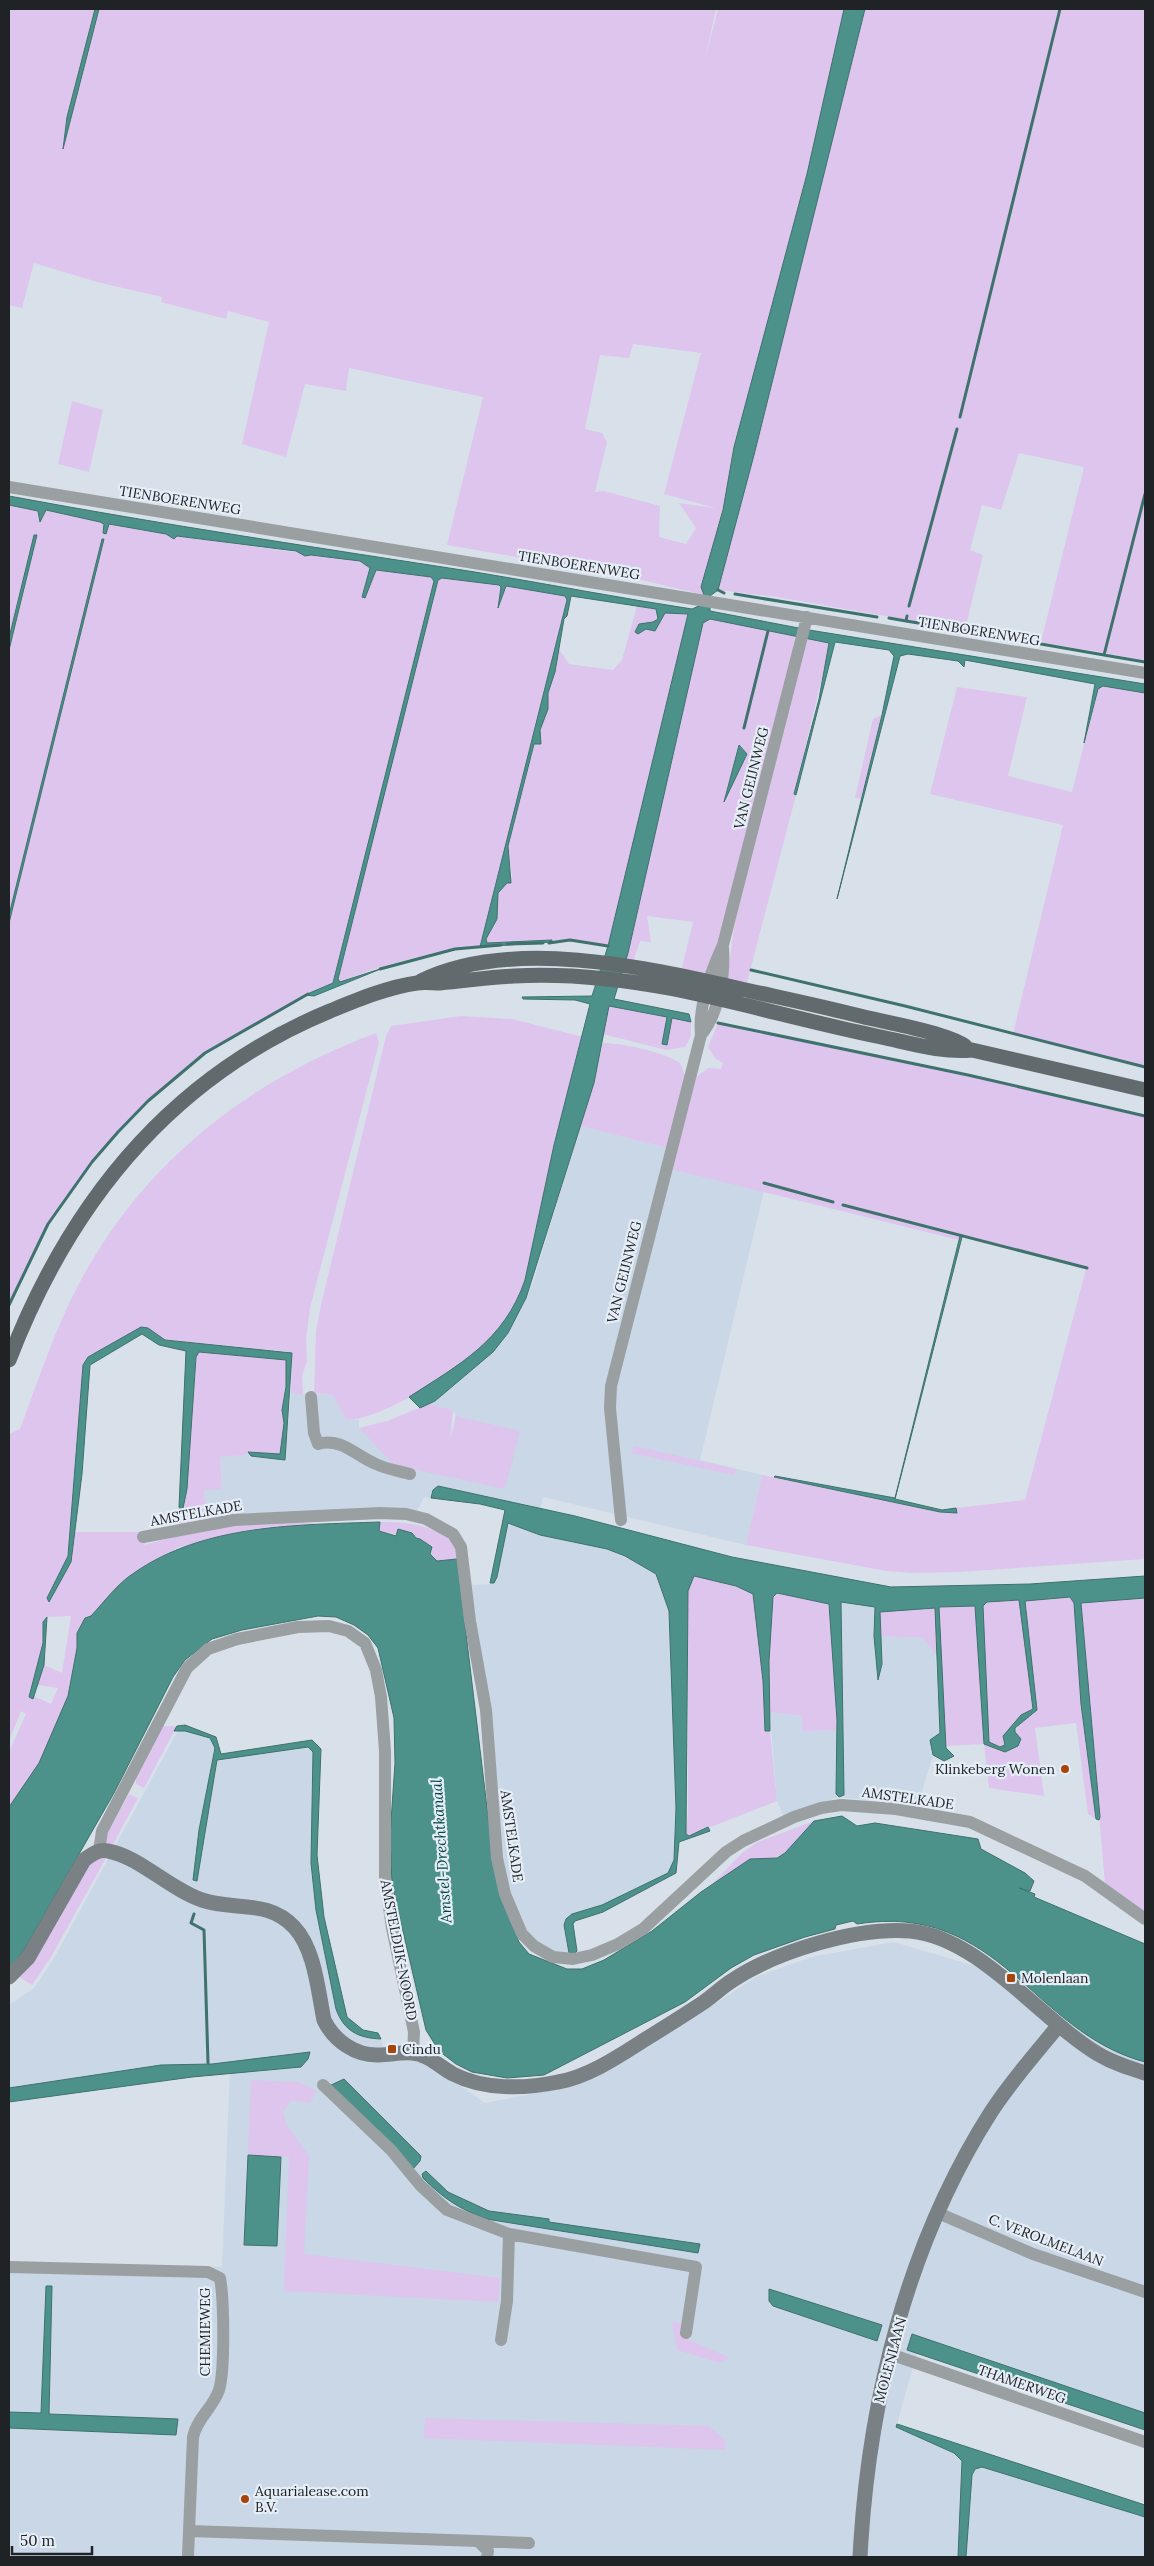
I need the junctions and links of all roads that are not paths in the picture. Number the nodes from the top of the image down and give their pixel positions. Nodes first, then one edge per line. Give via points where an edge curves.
1 (9, 487) edge
2 (806, 621) junction
3 (1145, 673) edge
4 (418, 983) junction
5 (715, 983) junction
6 (711, 998) junction
7 (972, 1050) junction
8 (1145, 1090) edge
9 (9, 1360) edge
10 (311, 1397) dead end
11 (410, 1474) dead end
12 (622, 1520) dead end
13 (143, 1537) dead end
14 (99, 1851) junction
15 (1145, 1918) edge
16 (9, 1977) edge
17 (1059, 2026) junction
18 (412, 2053) junction
19 (1145, 2073) edge
20 (322, 2085) dead end
21 (938, 2213) junction
22 (509, 2234) junction
23 (9, 2267) edge
24 (1145, 2292) edge
25 (686, 2333) dead end
26 (501, 2340) dead end
27 (890, 2354) junction
28 (1145, 2442) edge
29 (189, 2531) junction
30 (478, 2541) junction
31 (529, 2543) dead end
32 (188, 2557) edge
33 (487, 2557) edge
34 (860, 2557) edge

1 - 2 street, TIENBOERENWEG via 695,599
2 - 3 street, TIENBOERENWEG
2 - 5 street, VAN GEIJNWEG via 723,946 724,961
4 - 5 main road via 437,973 492,963 547,959 626,964
4 - 6 main road via 518,975 589,976
4 - 9 main road via 348,1004 284,1032 220,1072 161,1120 111,1175 66,1238 46,1273
5 - 6 street, VAN GEIJNWEG
5 - 7 main road via 928,1033 961,1043
6 - 7 main road via 908,1043
6 - 12 street, VAN GEIJNWEG via 700,1023 701,1035 611,1386 610,1408
7 - 8 main road
10 - 11 street via 318,1444 342,1444 375,1464
13 - 15 street, AMSTELKADE via 234,1520 380,1513 426,1519 453,1534 461,1547 486,1710 497,1858 505,1894 522,1934 553,1957 572,1959 592,1955 618,1944 643,1929 743,1840 794,1817 841,1805 896,1809 970,1822 1084,1876
14 - 16 street via 84,1860 28,1958
14 - 18 street via 107,1850 122,1856 201,1900 256,1906 284,1917 307,1947 324,2020 336,2037 349,2047 369,2055
14 - 18 street, AMSTELDIJK-NOORD via 102,1831 187,1668 208,1649 237,1639 298,1627 329,1626 348,1631 365,1643 376,1670 381,1696 386,1751 385,1879 414,2032
17 - 18 street via 998,1974 961,1948 934,1936 886,1930 814,1945 756,1966 630,2049 596,2068 560,2082 509,2087 482,2084
17 - 19 street via 1098,2054
17 - 21 street, MOLENLAAN via 992,2110 968,2149
20 - 22 street via 391,2150 420,2185 447,2210
21 - 24 street, C. VEROLMELAAN via 1033,2254
21 - 27 street, MOLENLAAN via 923,2246
22 - 25 street via 696,2267
22 - 26 street via 507,2301
23 - 29 street, CHEMIEWEG via 208,2272 220,2278 222,2375 219,2390 196,2425 193,2437
27 - 28 street, THAMERWEG
27 - 34 street, MOLENLAAN via 869,2454
29 - 30 street
29 - 32 street
30 - 31 street
30 - 33 street via 488,2551

